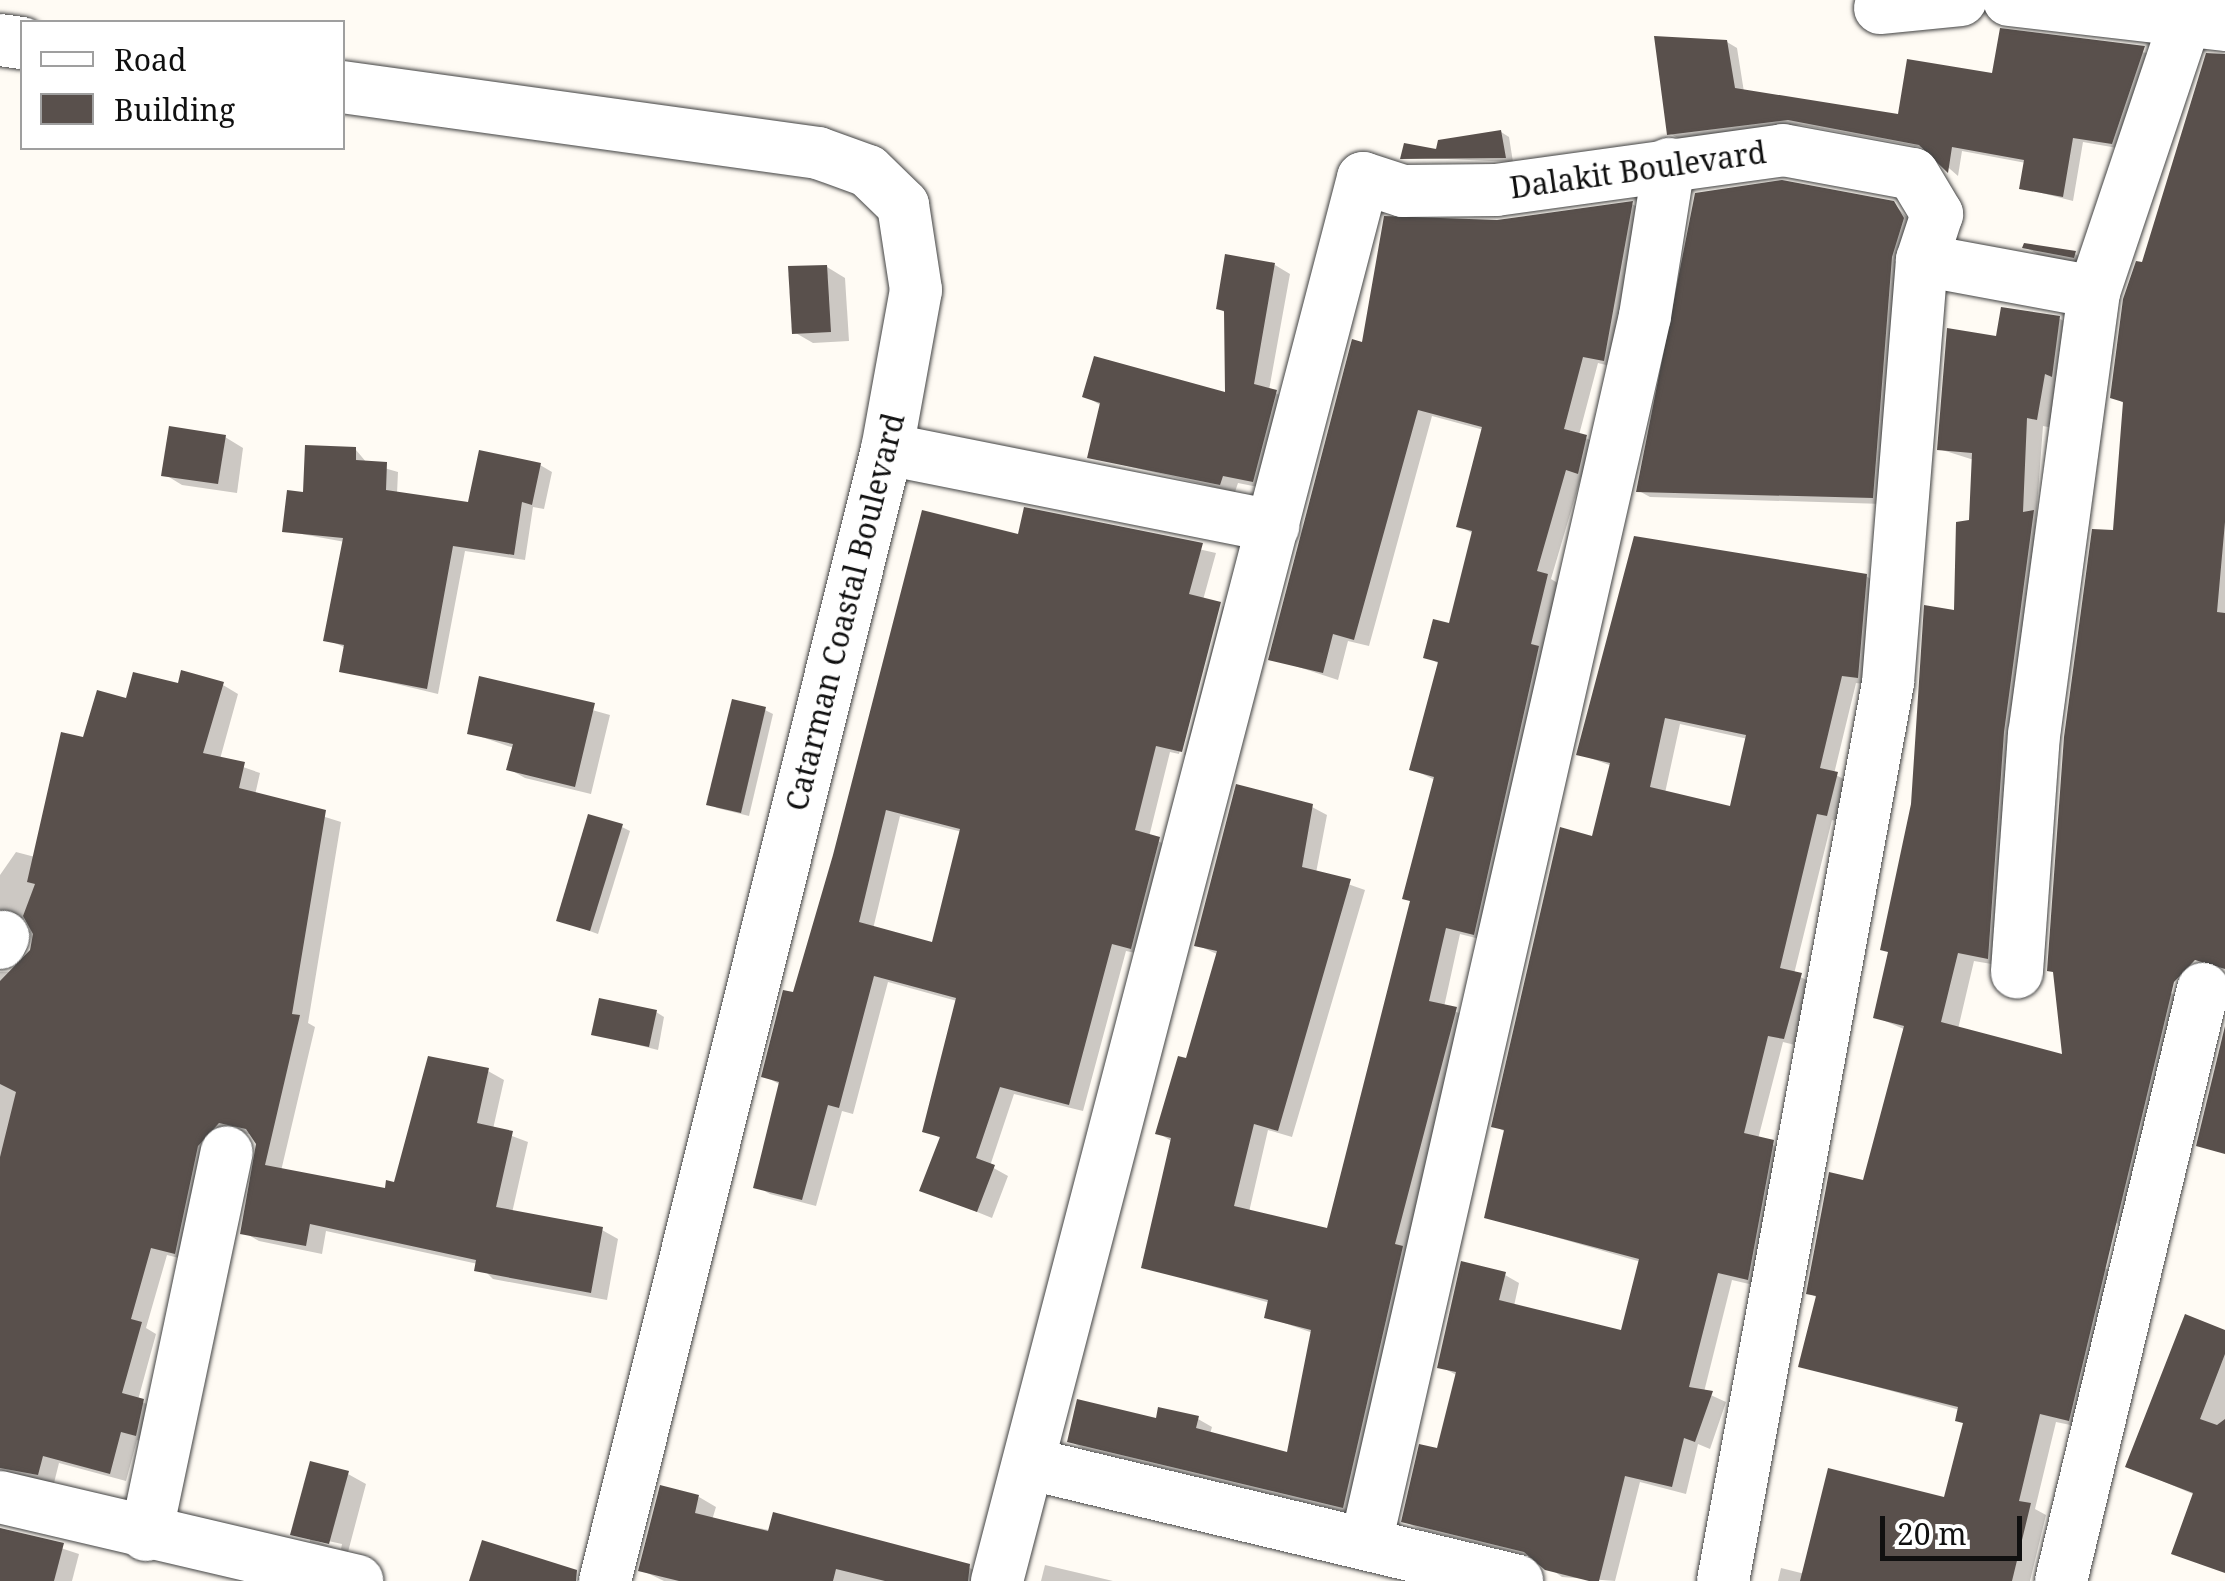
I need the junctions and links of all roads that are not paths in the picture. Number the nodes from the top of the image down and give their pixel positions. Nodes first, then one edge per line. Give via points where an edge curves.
1 (1961, 0) edge
2 (2009, 0) edge
3 (1880, 8) dead end
4 (2205, 24) edge
5 (345, 87) edge
6 (1669, 164) junction
7 (1922, 260) junction
8 (2094, 292) junction
9 (888, 449) junction
10 (1273, 526) junction
11 (2017, 972) dead end
12 (2203, 989) dead end
13 (227, 1152) dead end
14 (1031, 1464) junction
15 (0, 1497) edge
16 (146, 1535) junction
17 (1366, 1543) junction
18 (357, 1581) edge
19 (606, 1581) edge
20 (996, 1581) edge
21 (1517, 1581) edge
22 (1724, 1581) edge
23 (2061, 1581) edge

1 - 3 street
2 - 4 street
4 - 8 street
5 - 9 street, Catarman Coastal Boulevard via 818,153 868,170 902,205 916,290
6 - 7 street, Dalakit Boulevard via 1784,150 1913,174 1937,214
6 - 10 street, Dalakit Boulevard via 1496,190 1403,191 1363,178
6 - 17 street via 1645,316
7 - 8 street
7 - 22 street via 1888,683
8 - 11 street via 2034,734
9 - 10 street
9 - 19 street, Catarman Coastal Boulevard
10 - 14 street
12 - 23 street
13 - 16 street
14 - 17 street
14 - 20 street
15 - 16 street
16 - 18 street
17 - 21 street

